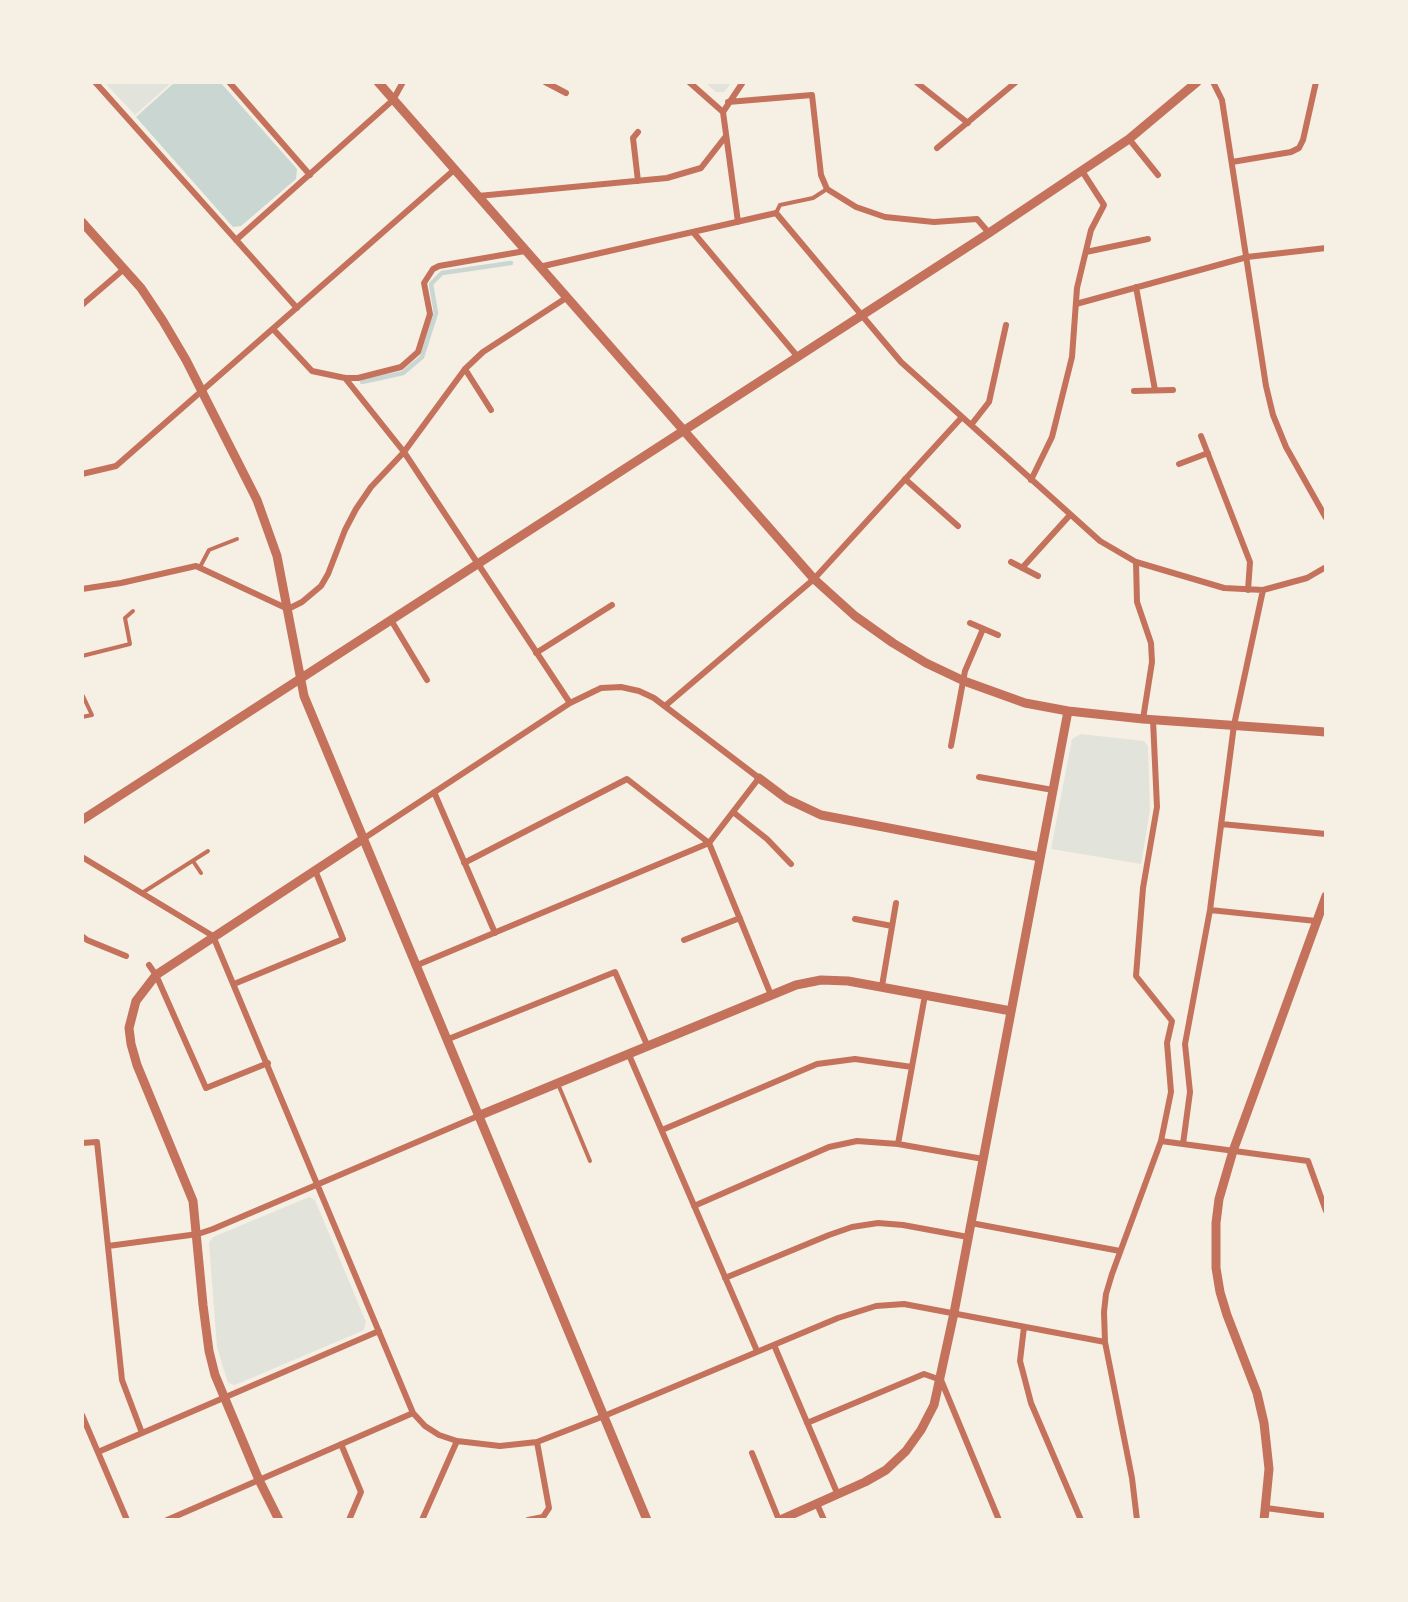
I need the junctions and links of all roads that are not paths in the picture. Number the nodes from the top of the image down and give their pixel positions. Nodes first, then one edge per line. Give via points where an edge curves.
1 (95, 82) edge
2 (229, 82) edge
3 (378, 82) edge
4 (403, 82) edge
5 (689, 82) edge
6 (743, 82) edge
7 (916, 82) edge
8 (1016, 82) edge
9 (1197, 82) edge
10 (1214, 82) edge
11 (1316, 82) edge
12 (549, 83) edge
13 (566, 93) dead end
14 (393, 100) junction
15 (728, 102) junction
16 (723, 112) junction
17 (968, 123) junction
18 (638, 132) dead end
19 (726, 136) junction
20 (1129, 139) junction
21 (937, 148) dead end
22 (1232, 162) junction
23 (454, 170) junction
24 (1082, 171) junction
25 (310, 175) junction
26 (1158, 175) dead end
27 (638, 182) junction
28 (827, 189) junction
29 (477, 196) junction
30 (776, 213) junction
31 (82, 222) edge
32 (738, 222) junction
33 (693, 232) junction
34 (989, 233) junction
35 (1148, 239) dead end
36 (236, 240) junction
37 (1326, 248) edge
38 (525, 251) junction
39 (1086, 252) junction
40 (1247, 257) junction
41 (539, 267) junction
42 (124, 269) junction
43 (1136, 287) junction
44 (566, 298) junction
45 (1076, 304) junction
46 (82, 305) edge
47 (297, 308) junction
48 (863, 315) junction
49 (1006, 326) dead end
50 (273, 329) junction
51 (798, 357) junction
52 (465, 369) junction
53 (345, 378) junction
54 (1134, 390) dead end
55 (1155, 390) junction
56 (1173, 390) dead end
57 (202, 392) junction
58 (491, 410) dead end
59 (962, 417) junction
60 (971, 425) junction
61 (683, 432) junction
62 (1202, 436) dead end
63 (404, 452) junction
64 (1208, 453) junction
65 (1179, 464) dead end
66 (82, 474) edge
67 (905, 479) junction
68 (1031, 480) junction
69 (1070, 515) junction
70 (1326, 518) edge
71 (958, 526) dead end
72 (237, 539) dead end
73 (1136, 561) junction
74 (1011, 562) dead end
75 (479, 563) junction
76 (200, 567) junction
77 (1326, 567) edge
78 (1022, 568) junction
79 (1038, 576) dead end
80 (814, 579) junction
81 (82, 589) edge
82 (1248, 590) junction
83 (1263, 590) junction
84 (612, 605) dead end
85 (288, 609) junction
86 (133, 611) dead end
87 (391, 620) junction
88 (970, 623) dead end
89 (984, 629) junction
90 (998, 635) dead end
91 (537, 653) junction
92 (82, 656) edge
93 (300, 678) junction
94 (427, 680) dead end
95 (964, 681) junction
96 (82, 694) edge
97 (570, 703) junction
98 (665, 706) junction
99 (1068, 711) junction
100 (82, 717) edge
101 (1148, 719) junction
102 (1233, 725) junction
103 (1326, 732) edge
104 (951, 746) dead end
105 (979, 777) dead end
106 (759, 778) junction
107 (1053, 790) junction
108 (434, 792) junction
109 (733, 812) junction
110 (82, 820) edge
111 (1221, 824) junction
112 (1326, 834) edge
113 (363, 839) junction
114 (709, 843) junction
115 (208, 851) dead end
116 (82, 857) edge
117 (1040, 857) junction
118 (193, 861) junction
119 (464, 863) junction
120 (791, 864) dead end
121 (315, 870) junction
122 (201, 873) dead end
123 (141, 893) junction
124 (1326, 896) edge
125 (896, 903) dead end
126 (1210, 910) junction
127 (740, 918) junction
128 (855, 919) dead end
129 (1316, 921) junction
130 (892, 926) junction
131 (495, 933) junction
132 (82, 936) edge
133 (213, 936) junction
134 (684, 940) dead end
135 (126, 956) dead end
136 (149, 965) dead end
137 (415, 966) junction
138 (156, 975) junction
139 (234, 984) junction
140 (882, 986) junction
141 (771, 995) junction
142 (925, 995) junction
143 (1011, 1011) junction
144 (446, 1040) junction
145 (648, 1047) junction
146 (629, 1055) junction
147 (268, 1063) junction
148 (912, 1067) junction
149 (558, 1084) junction
150 (478, 1116) junction
151 (662, 1130) junction
152 (1161, 1141) junction
153 (82, 1143) edge
154 (898, 1144) junction
155 (1183, 1144) junction
156 (1233, 1151) junction
157 (983, 1159) junction
158 (590, 1161) dead end
159 (318, 1184) junction
160 (694, 1206) junction
161 (1326, 1211) edge
162 (971, 1223) junction
163 (198, 1234) junction
164 (968, 1237) junction
165 (108, 1246) junction
166 (1120, 1251) junction
167 (725, 1278) junction
168 (954, 1313) junction
169 (1024, 1327) junction
170 (379, 1331) junction
171 (1105, 1342) junction
172 (774, 1345) junction
173 (757, 1352) junction
174 (941, 1380) junction
175 (224, 1398) junction
176 (413, 1413) junction
177 (82, 1415) edge
178 (604, 1416) junction
179 (807, 1424) junction
180 (142, 1433) junction
181 (457, 1441) junction
182 (537, 1442) junction
183 (341, 1444) junction
184 (98, 1452) junction
185 (752, 1453) dead end
186 (259, 1480) junction
187 (838, 1495) junction
188 (817, 1504) junction
189 (1266, 1508) junction
190 (1326, 1516) edge
191 (998, 1518) edge
192 (127, 1520) edge
193 (167, 1520) edge
194 (279, 1520) edge
195 (349, 1520) edge
196 (422, 1520) edge
197 (528, 1520) edge
198 (647, 1520) edge
199 (780, 1520) edge
200 (824, 1520) edge
201 (988, 1520) edge
202 (1081, 1520) edge
203 (1137, 1520) edge
204 (1264, 1520) edge

1 - 36 street
2 - 25 street
3 - 14 street
4 - 14 street
5 - 16 street
6 - 15 street
7 - 17 street
8 - 17 street
9 - 20 street
10 - 22 street via 1222,100
11 - 22 street via 1299,148
12 - 13 street
14 - 23 street
14 - 25 street
15 - 16 street
15 - 28 street via 812,96 821,175
16 - 19 street
17 - 21 street
18 - 27 street via 633,138
19 - 27 street via 700,168
19 - 32 street
20 - 24 street
20 - 26 street
22 - 40 street
23 - 29 street
23 - 47 street
24 - 34 street
24 - 39 street via 1104,205 1091,230
25 - 36 street
27 - 29 street
28 - 30 lane via 813,198 780,205
28 - 34 street via 856,207 885,218 934,222 977,219
29 - 38 street
30 - 32 street
30 - 48 street
31 - 42 street
32 - 33 street
33 - 41 street
33 - 51 street
34 - 48 street
35 - 39 street
36 - 47 street
37 - 40 street
38 - 41 street
38 - 53 street via 433,269 424,283 430,314 418,352 401,367
39 - 45 street
40 - 43 street
40 - 70 street via 1273,415 1286,447
41 - 44 street
42 - 46 street
42 - 57 street via 163,321
43 - 45 street
43 - 55 street
44 - 52 street via 483,352
44 - 61 street
45 - 68 street via 1072,357 1052,437
47 - 50 street
48 - 51 street
48 - 59 street via 901,362
49 - 60 street via 989,402
50 - 53 street via 312,371
50 - 57 street
51 - 61 street
52 - 58 street
52 - 63 street
53 - 63 street
54 - 55 street
55 - 56 street
57 - 66 street via 116,466
57 - 85 street via 268,527
59 - 60 street
59 - 67 street
60 - 68 street
61 - 75 street
61 - 80 street
62 - 64 street
63 - 75 street
63 - 85 street via 356,509 321,586
64 - 65 street
64 - 82 street via 1250,562
67 - 71 street
67 - 80 street
68 - 69 street
69 - 73 street via 1100,541
69 - 78 street
72 - 76 lane via 209,550
73 - 82 street via 1224,588
73 - 101 street via 1137,602 1151,643
74 - 78 street
75 - 87 street
75 - 91 street
76 - 81 street
76 - 85 street
77 - 83 street via 1308,578
78 - 79 street
80 - 95 street via 893,643
80 - 98 street
82 - 83 street
83 - 102 street
84 - 91 street
85 - 93 street
86 - 92 lane via 125,618 130,644
87 - 93 street
87 - 94 street
88 - 89 street
89 - 90 street
89 - 95 street
91 - 97 street
93 - 110 street
93 - 113 street
95 - 99 street via 1025,702
95 - 104 street
96 - 100 lane via 92,715
97 - 98 street via 602,688 621,687 639,691
97 - 108 street
98 - 106 street
99 - 101 street
99 - 107 street
101 - 102 street
101 - 152 street via 1157,807 1143,888 1136,976 1172,1021 1167,1043 1171,1092
102 - 103 street
102 - 111 street
105 - 107 street
106 - 109 street
106 - 117 street via 787,799 821,815
107 - 117 street
108 - 113 street
108 - 119 street
109 - 114 street
109 - 120 street via 767,838
111 - 112 street
111 - 126 street
113 - 121 street
113 - 137 street
114 - 119 street via 627,779
114 - 127 street
114 - 131 street
115 - 118 lane
116 - 123 street
117 - 143 street
118 - 122 lane
118 - 123 lane
119 - 131 street
121 - 133 street
121 - 139 street via 343,939
123 - 133 street
124 - 129 street
125 - 130 street
126 - 129 street
126 - 155 street via 1185,1044 1190,1092
127 - 134 street
127 - 141 street
128 - 130 street
129 - 156 street
130 - 140 street
131 - 137 street
132 - 135 street
133 - 138 street
133 - 139 street
136 - 138 street
137 - 144 street
138 - 147 street via 206,1088
138 - 163 street via 136,1001 129,1028 130,1044 193,1201
139 - 147 street
140 - 141 street via 821,980
140 - 142 street
141 - 145 street
142 - 143 street
142 - 148 street
143 - 157 street
144 - 145 street via 615,972
144 - 150 street
145 - 146 street
146 - 149 street
146 - 151 street
147 - 159 street
148 - 151 street via 855,1059 817,1064
148 - 154 street
149 - 150 street
149 - 158 lane
150 - 159 street
150 - 178 street
151 - 160 street
152 - 155 street
152 - 166 street
153 - 165 street via 97,1142
154 - 157 street
154 - 160 street via 857,1141 829,1147
155 - 156 street
156 - 161 street via 1308,1161
156 - 189 street via 1219,1199 1216,1268 1227,1316 1257,1393 1264,1423 1269,1469
157 - 162 street
159 - 163 street
159 - 170 street
160 - 167 street
162 - 164 street
162 - 166 street
163 - 165 street
163 - 175 street via 209,1351
164 - 167 street via 895,1224 852,1227
164 - 168 street
165 - 180 street via 122,1380
166 - 171 street via 1106,1294
167 - 173 street
168 - 169 street
168 - 172 street via 904,1304 876,1306
168 - 174 street
169 - 171 street
169 - 202 street via 1020,1361 1024,1380
170 - 175 street
170 - 176 street
171 - 203 street
172 - 173 street
172 - 179 street
173 - 178 street
174 - 179 street via 924,1374
174 - 187 street via 934,1405 906,1451 886,1470
174 - 191 street
175 - 180 street
175 - 186 street
176 - 181 street via 439,1435
176 - 183 street
177 - 184 street
178 - 182 street
178 - 198 street
179 - 187 street
180 - 184 street
181 - 182 street via 500,1446
181 - 196 street
182 - 197 street via 549,1508 543,1517
183 - 186 street
183 - 195 street via 361,1492
184 - 192 street
185 - 199 street
186 - 193 street
186 - 194 street
187 - 188 street
188 - 199 street
188 - 200 street
189 - 190 street
189 - 204 street
191 - 201 street

